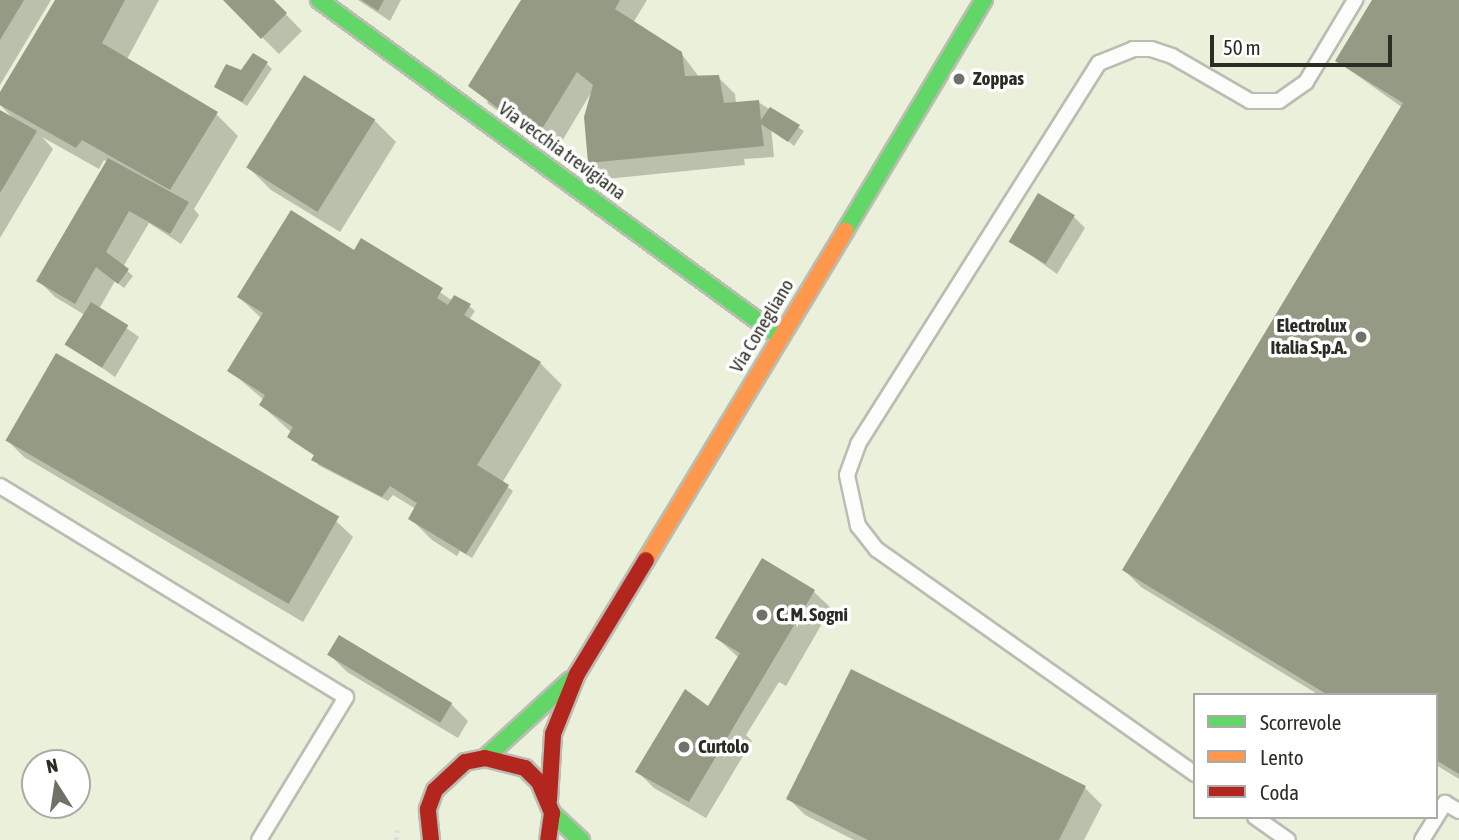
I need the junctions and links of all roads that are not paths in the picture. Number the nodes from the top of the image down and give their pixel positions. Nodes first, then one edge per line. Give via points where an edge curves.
1 (319, 0) edge
2 (984, 0) edge
3 (1355, 0) edge
4 (780, 337) junction
5 (0, 486) edge
6 (577, 674) junction
7 (485, 758) junction
8 (1193, 773) edge
9 (551, 807) junction
10 (1459, 811) edge
11 (1438, 814) edge
12 (1258, 819) edge
13 (1435, 819) edge
14 (428, 837) edge
15 (259, 840) edge
16 (548, 840) edge
17 (581, 840) edge
18 (1287, 840) edge
19 (1422, 840) edge

1 - 4 main road, Via vecchia trevigiana
2 - 4 main road, Via Conegliano
3 - 8 lane via 1307,82 1279,101 1250,101 1172,56 1151,49 1133,49 1099,63 858,444 847,475 851,509 877,550
4 - 6 main road, Via Conegliano
5 - 15 lane via 346,696
6 - 7 main road, Via Conegliano
6 - 9 main road, Via Conegliano via 553,734
7 - 9 main road via 525,768
7 - 14 main road via 465,762 447,774 428,809
9 - 16 main road, Via Conegliano
9 - 17 main road
10 - 11 lane via 1445,803
12 - 18 lane
13 - 19 lane

